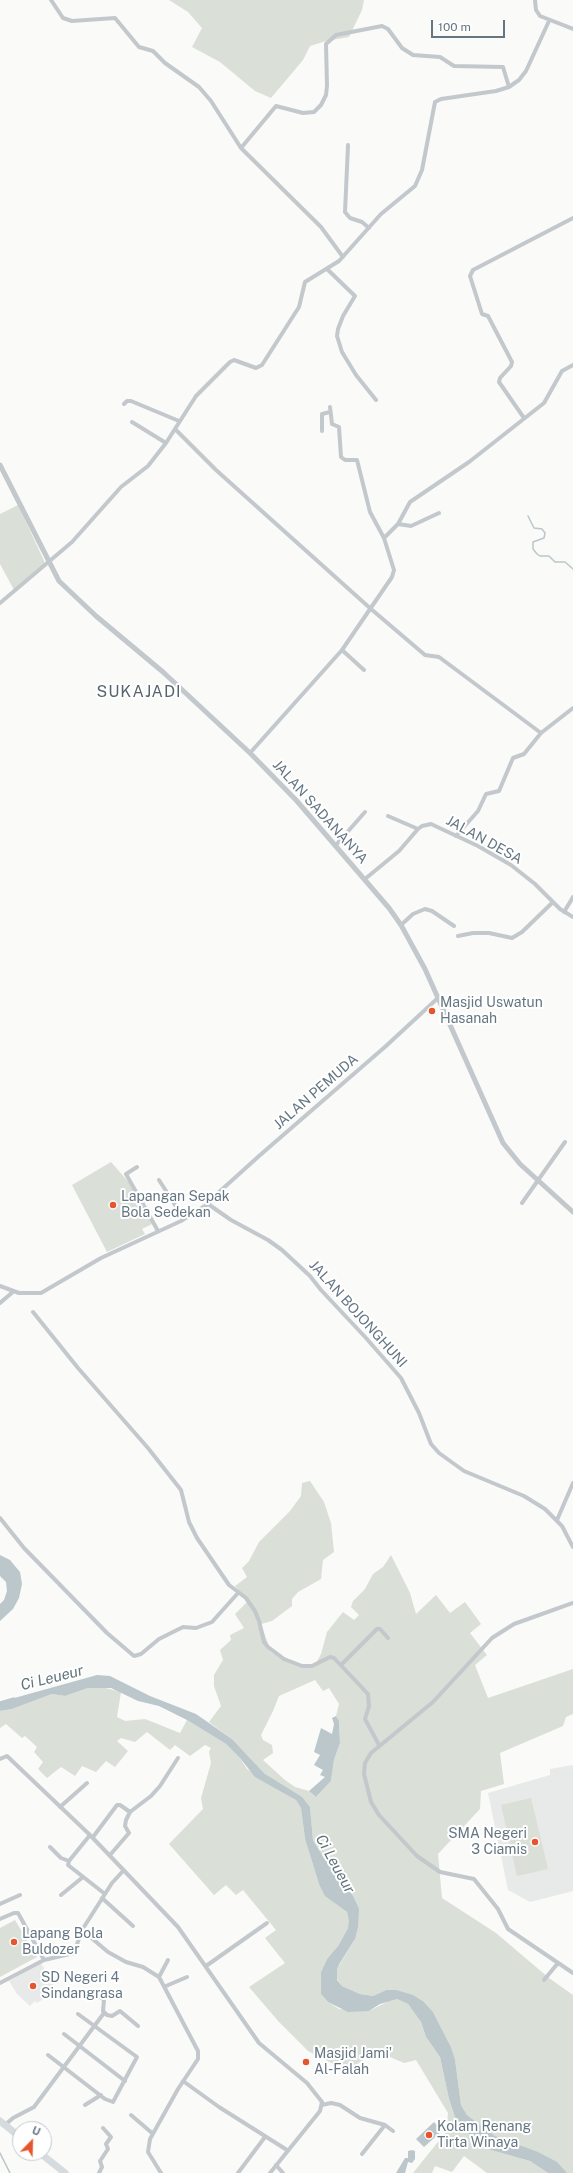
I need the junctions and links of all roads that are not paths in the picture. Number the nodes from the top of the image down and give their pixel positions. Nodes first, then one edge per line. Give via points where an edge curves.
1 (51, 0) edge
2 (535, 0) edge
3 (549, 21) junction
4 (573, 29) edge
5 (509, 87) junction
6 (348, 145) dead end
7 (241, 148) junction
8 (573, 218) edge
9 (368, 228) junction
10 (343, 257) junction
11 (327, 269) junction
12 (573, 365) edge
13 (376, 400) dead end
14 (124, 404) dead end
15 (524, 418) junction
16 (179, 421) junction
17 (132, 422) dead end
18 (175, 429) junction
19 (322, 431) dead end
20 (166, 443) junction
21 (0, 465) edge
22 (439, 513) dead end
23 (398, 524) junction
24 (384, 538) junction
25 (49, 564) junction
26 (0, 603) edge
27 (370, 609) junction
28 (342, 650) junction
29 (364, 670) dead end
30 (573, 708) edge
31 (541, 733) junction
32 (250, 754) junction
33 (365, 812) dead end
34 (388, 816) dead end
35 (418, 829) junction
36 (456, 836) junction
37 (336, 845) junction
38 (365, 879) junction
39 (573, 897) edge
40 (552, 903) junction
41 (564, 912) junction
42 (573, 917) edge
43 (401, 925) junction
44 (454, 926) dead end
45 (458, 936) dead end
46 (439, 997) junction
47 (565, 1142) dead end
48 (136, 1168) dead end
49 (159, 1180) dead end
50 (538, 1180) junction
51 (522, 1203) dead end
52 (208, 1204) junction
53 (573, 1212) edge
54 (184, 1219) junction
55 (158, 1231) junction
56 (0, 1286) edge
57 (14, 1291) junction
58 (0, 1303) edge
59 (33, 1312) dead end
60 (573, 1482) edge
61 (0, 1518) edge
62 (557, 1520) junction
63 (573, 1547) edge
64 (238, 1593) junction
65 (573, 1603) edge
66 (388, 1638) dead end
67 (341, 1664) junction
68 (379, 1745) junction
69 (178, 1758) dead end
70 (0, 1759) edge
71 (87, 1783) dead end
72 (60, 1807) junction
73 (130, 1812) junction
74 (91, 1836) junction
75 (50, 1847) dead end
76 (110, 1855) junction
77 (69, 1861) junction
78 (123, 1871) junction
79 (83, 1877) junction
80 (20, 1895) dead end
81 (61, 1895) dead end
82 (104, 1896) junction
83 (0, 1904) edge
84 (0, 1919) edge
85 (267, 1923) dead end
86 (133, 1926) dead end
87 (82, 1930) junction
88 (44, 1960) junction
89 (168, 1960) dead end
90 (558, 1963) junction
91 (206, 1966) junction
92 (573, 1973) edge
93 (159, 1976) junction
94 (187, 1977) dead end
95 (544, 1980) dead end
96 (0, 1983) edge
97 (166, 1986) junction
98 (93, 1992) dead end
99 (104, 2013) junction
100 (78, 2014) dead end
101 (95, 2026) junction
102 (138, 2026) dead end
103 (64, 2034) dead end
104 (81, 2046) junction
105 (48, 2055) dead end
106 (64, 2067) junction
107 (125, 2081) junction
108 (183, 2081) junction
109 (101, 2095) junction
110 (322, 2105) junction
111 (85, 2106) dead end
112 (131, 2115) dead end
113 (3, 2123) edge
114 (385, 2125) junction
115 (102, 2128) dead end
116 (12, 2130) edge
117 (393, 2131) dead end
118 (152, 2133) junction
119 (265, 2136) junction
120 (287, 2150) junction
121 (362, 2154) dead end
122 (50, 2161) edge
123 (276, 2165) junction
124 (64, 2173) edge
125 (99, 2173) edge
126 (161, 2173) edge
127 (238, 2173) edge
128 (270, 2173) edge
129 (283, 2173) edge

1 - 7 street via 63,18 72,21 115,18 139,47 153,51 198,87 211,101
2 - 3 street via 538,14
3 - 4 street
3 - 5 street via 524,75
5 - 7 street via 503,67 454,66 440,57 413,54 402,48 385,27 378,26 336,35 328,41 326,48 327,91 318,109 303,113 276,106
5 - 9 street via 435,102 415,186
6 - 9 street via 345,212 350,218 360,221
7 - 10 street via 321,227
8 - 15 street via 473,270 470,276 482,314 488,316 512,362 499,382
9 - 10 street
10 - 11 street
11 - 13 street via 353,294 337,336 342,352 356,375
11 - 16 street via 305,282 299,307 262,365 254,367 231,361 196,396
12 - 15 street via 562,371 544,403
14 - 16 street via 130,401
15 - 23 street via 469,462 413,499
16 - 18 street
17 - 20 street
18 - 20 street
18 - 27 street via 216,470
19 - 24 street via 322,414 330,410 332,424 339,427 341,457 345,460 357,460 370,512
20 - 25 street via 148,466 121,487 90,524
21 - 25 street, JALAN SADANANYA
22 - 23 street via 411,526
23 - 24 street
24 - 27 street via 394,570
25 - 26 street
25 - 32 street, JALAN SADANANYA via 66,589 158,668
27 - 28 street
27 - 31 street via 425,655 439,657
28 - 29 street
28 - 32 street
30 - 31 street
31 - 36 street via 524,754 513,758 499,791 486,794 478,811
32 - 37 street, JALAN SADANANYA
33 - 37 street
34 - 35 street
35 - 36 street, JALAN DESA via 431,824
35 - 38 street via 399,851
36 - 40 street, JALAN DESA via 511,865 535,884
37 - 38 street, JALAN SADANANYA
38 - 43 street, JALAN SADANANYA
39 - 41 street
40 - 41 street, JALAN DESA
40 - 45 street via 522,932 512,938 489,933
41 - 42 street, JALAN DESA
43 - 44 street via 413,914 425,909
43 - 46 street, JALAN SADANANYA
46 - 50 street, JALAN SADANANYA via 503,1143 520,1164
46 - 52 street, JALAN PEMUDA
47 - 50 street
48 - 55 street via 126,1174
49 - 54 street
50 - 51 street
50 - 53 street, JALAN SADANANYA
52 - 54 street, JALAN PEMUDA
52 - 62 street, JALAN BOJONGHUNI via 272,1243 310,1276 401,1378 431,1444 439,1453 464,1471 535,1502
54 - 55 street, JALAN PEMUDA
55 - 57 street, JALAN PEMUDA via 101,1258 41,1293
56 - 57 street, JALAN PEMUDA
57 - 58 street
59 - 64 street via 181,1490 189,1522 197,1538 229,1585
60 - 62 street
61 - 64 street via 24,1548 106,1633 134,1656 183,1626 196,1628 212,1622
62 - 63 street, JALAN BOJONGHUNI
64 - 67 street via 246,1598 255,1611 260,1621 264,1642 273,1652 302,1666 312,1666 332,1656
65 - 68 street via 514,1624 492,1638 433,1702
66 - 67 street via 377,1629
67 - 68 street via 368,1694 370,1706 365,1719
68 - 90 street via 368,1758 364,1774 368,1796 379,1815 430,1867 446,1874 477,1881 498,1909 508,1929
69 - 73 street via 160,1786
70 - 72 street via 7,1756
71 - 72 street
72 - 74 street
73 - 74 street via 119,1804
73 - 76 street via 125,1826 129,1834
74 - 76 street
74 - 77 street
75 - 77 street via 61,1858
76 - 78 street
77 - 79 street via 69,1865
78 - 82 street
78 - 91 street via 169,1917
79 - 81 street
79 - 82 street
80 - 83 street
82 - 86 street
82 - 87 street
84 - 88 street via 14,1913 18,1914
85 - 91 street
87 - 88 street via 74,1953
87 - 93 street via 108,1952
88 - 96 street
89 - 93 street
90 - 92 street
90 - 95 street
91 - 110 street via 259,2043 307,2083
93 - 97 street
94 - 97 street
97 - 108 street via 198,2051 198,2060
98 - 99 street via 104,2000
99 - 101 street
99 - 102 street via 109,2016 120,2011
100 - 101 street
101 - 104 street
101 - 107 street via 137,2058
103 - 104 street
104 - 106 street
104 - 107 street
105 - 106 street
106 - 109 street
106 - 113 street via 34,2107
107 - 109 street via 112,2102
108 - 118 street
108 - 119 street
109 - 111 street
110 - 114 street via 336,2104 360,2118
110 - 120 street via 320,2111
112 - 118 street
113 - 116 highway
114 - 117 street
114 - 121 street
115 - 125 street via 111,2137 106,2144 108,2149 100,2161 102,2167
118 - 126 street via 148,2152
119 - 120 street
119 - 127 street
120 - 123 street
122 - 124 highway
123 - 128 street
123 - 129 street

